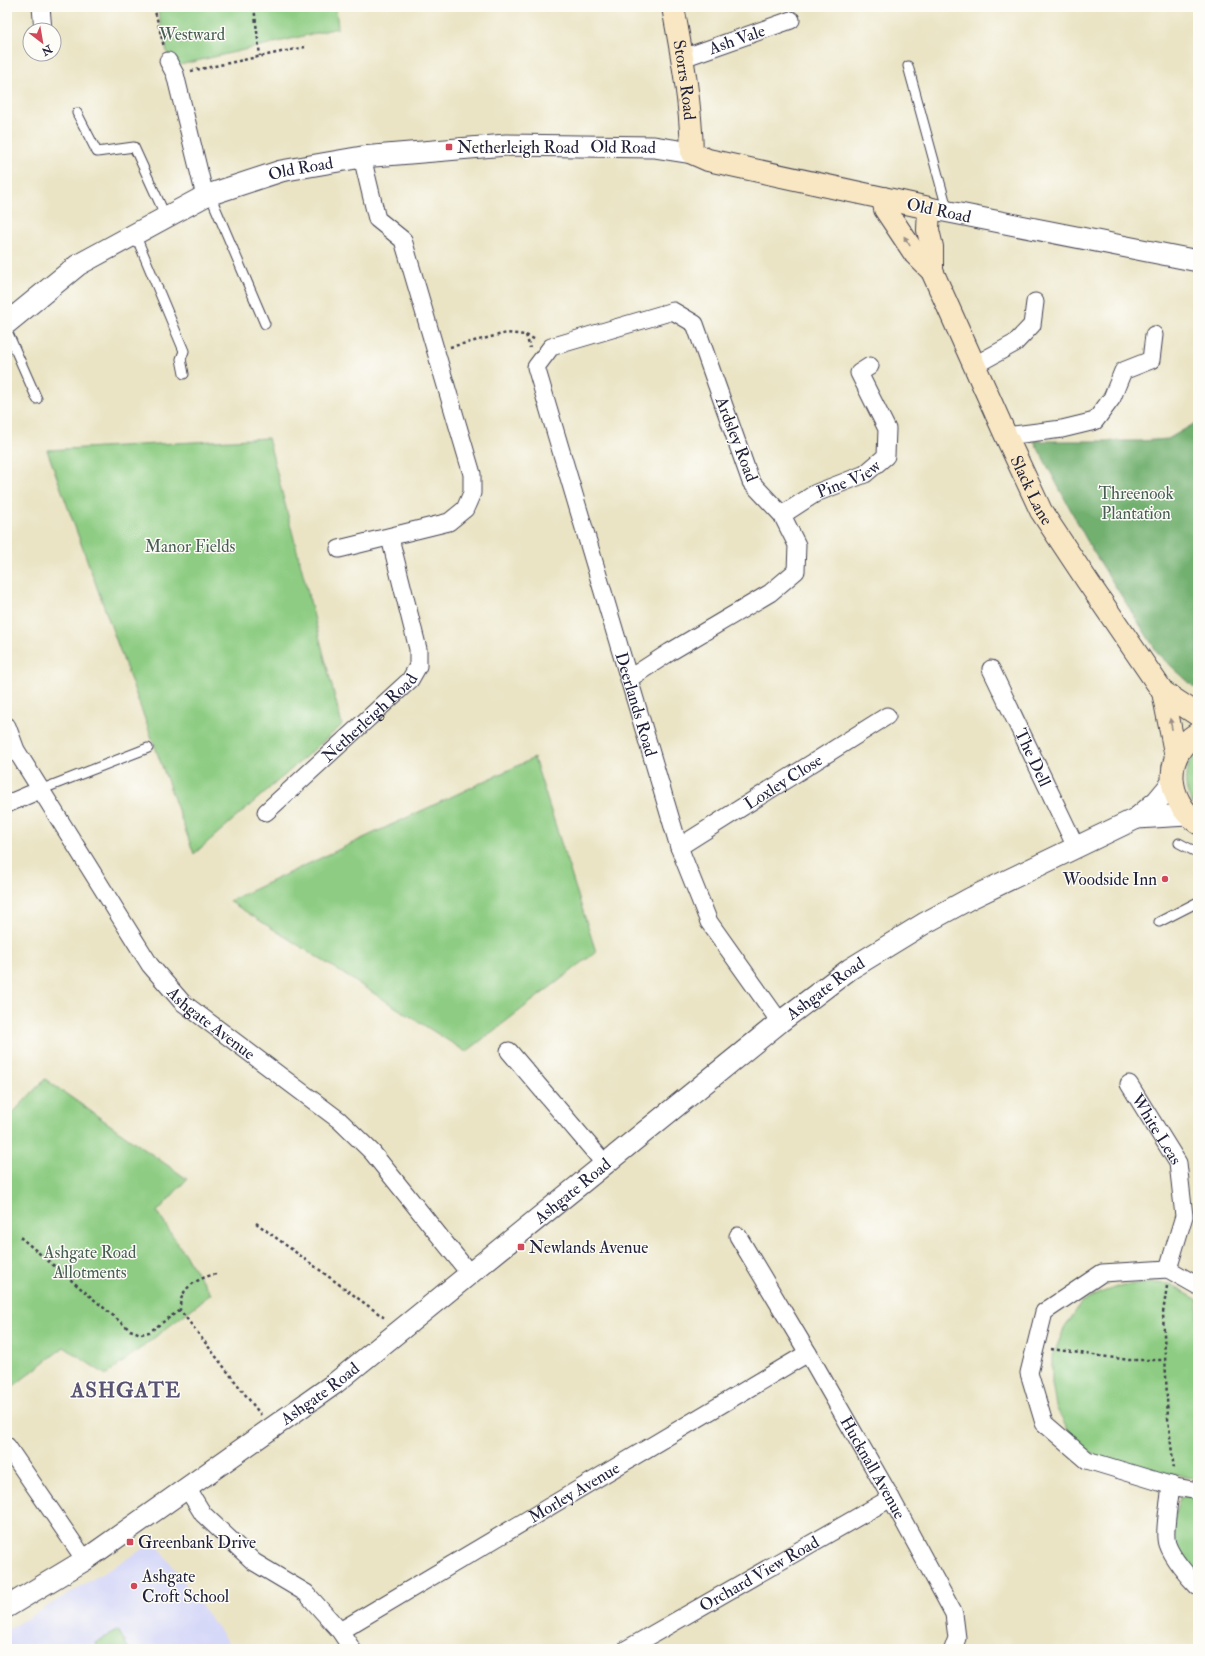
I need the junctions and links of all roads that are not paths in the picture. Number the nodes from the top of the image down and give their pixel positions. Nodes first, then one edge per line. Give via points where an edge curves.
1 (41, 7) edge
2 (674, 7) edge
3 (791, 20) dead end
4 (42, 22) edge
5 (683, 58) junction
6 (908, 66) dead end
7 (171, 68) road end
8 (77, 113) dead end
9 (692, 153) junction
10 (362, 157) junction
11 (208, 196) junction
12 (883, 198) junction
13 (939, 211) junction
14 (166, 217) junction
15 (135, 234) junction
16 (1198, 261) edge
17 (932, 271) junction
18 (1035, 302) dead end
19 (7, 323) edge
20 (265, 324) dead end
21 (7, 331) edge
22 (1154, 335) dead end
23 (975, 365) junction
24 (870, 366) dead end
25 (536, 367) joint
26 (184, 374) dead end
27 (37, 399) dead end
28 (1006, 436) junction
29 (782, 514) junction
30 (390, 538) junction
31 (339, 549) dead end
32 (991, 669) dead end
33 (630, 678) junction
34 (1164, 692) junction
35 (888, 716) dead end
36 (1198, 716) edge
37 (7, 726) edge
38 (1198, 733) edge
39 (148, 748) dead end
40 (1176, 757) junction
41 (1172, 783) junction
42 (40, 790) junction
43 (7, 804) edge
44 (266, 812) dead end
45 (1137, 818) junction
46 (1193, 819) edge
47 (1179, 843) dead end
48 (679, 847) junction
49 (1076, 847) junction
50 (1198, 853) edge
51 (1198, 902) edge
52 (1158, 922) dead end
53 (780, 1022) junction
54 (509, 1050) dead end
55 (1129, 1084) dead end
56 (605, 1164) junction
57 (738, 1236) dead end
58 (1168, 1269) junction
59 (470, 1274) junction
60 (1198, 1286) edge
61 (808, 1353) junction
62 (7, 1446) edge
63 (1174, 1486) junction
64 (187, 1488) junction
65 (1198, 1491) edge
66 (891, 1498) junction
67 (85, 1560) junction
68 (1198, 1587) edge
69 (7, 1607) edge
70 (340, 1631) junction
71 (352, 1649) edge
72 (627, 1649) edge
73 (953, 1649) edge

1 - 4 street
2 - 5 main road, Storrs Road
3 - 5 street, Ash Vale
5 - 9 main road, Storrs Road via 691,117
6 - 13 lane
7 - 11 street
8 - 14 lane via 97,152 134,147
9 - 10 street, Old Road via 654,147 506,145
9 - 12 main road, Old Road via 708,160
10 - 11 street, Old Road via 281,171
10 - 30 street via 377,219 403,240 472,474 472,493 465,509 449,522
11 - 14 street, Old Road
11 - 20 lane
12 - 13 main road, Old Road
17 -> 12 main road, Slack Lane via 915,254 885,208
13 - 16 street, Old Road
13 - 17 main road, Slack Lane via 928,230 932,247
14 - 15 street, Old Road
15 - 19 street, Old Road via 78,265
15 - 26 lane via 184,351
17 - 23 main road, Slack Lane
18 - 23 street via 1032,325 1015,343
21 - 27 lane
22 - 28 street via 1151,360 1123,371 1112,398 1095,421 1062,429
23 - 28 main road, Slack Lane
24 - 29 street, Pine View via 859,373 887,429 886,456 865,474 816,493
25 - 29 street, Ardsley Road via 551,347 673,311 695,324 751,482
25 - 33 street, Deerlands Road
28 - 34 main road, Slack Lane via 1041,511
29 - 33 street, Ardsley Road via 797,545 796,571 770,593
30 - 31 street
30 - 44 street, Netherleigh Road via 418,649 418,666 410,680 296,794
32 - 49 street, The Dell
33 - 48 street, Deerlands Road
34 - 36 main road, Slack Lane
40 -> 34 main road, Slack Lane
35 - 48 street, Loxley Close
37 - 42 street, Ashgate Avenue via 16,750
38 - 40 main road via 1183,746
39 - 42 lane
40 - 41 main road
41 - 45 street, Ashgate Road via 1157,801
41 - 46 main road via 1180,806
42 - 43 street
42 - 59 street, Ashgate Avenue via 150,965 182,1002 339,1120 372,1152
45 - 46 street, Ashgate Road
45 - 49 street, Ashgate Road
47 - 50 lane
48 - 53 street, Deerlands Road via 709,922
49 - 53 street, Ashgate Road via 925,923 850,969
51 - 52 lane
53 - 56 street, Ashgate Road
54 - 56 street
55 - 58 street, White Leas via 1178,1163 1184,1216
56 - 59 street, Ashgate Road
57 - 61 street, Hucknall Avenue
58 - 60 street
58 - 63 street via 1102,1273 1044,1312 1029,1373 1044,1423 1087,1460
59 - 64 street, Ashgate Road via 334,1384
61 - 66 street, Hucknall Avenue
61 - 70 street, Morley Avenue
62 - 67 street
63 - 65 street
63 - 68 street via 1167,1520 1167,1544 1185,1574
64 - 67 street, Ashgate Road
64 - 70 street via 203,1514 230,1540 254,1562 306,1593
66 - 72 street, Orchard View Road
66 - 73 street, Hucknall Avenue via 954,1614 957,1638
67 - 69 street, Ashgate Road
70 - 71 street

